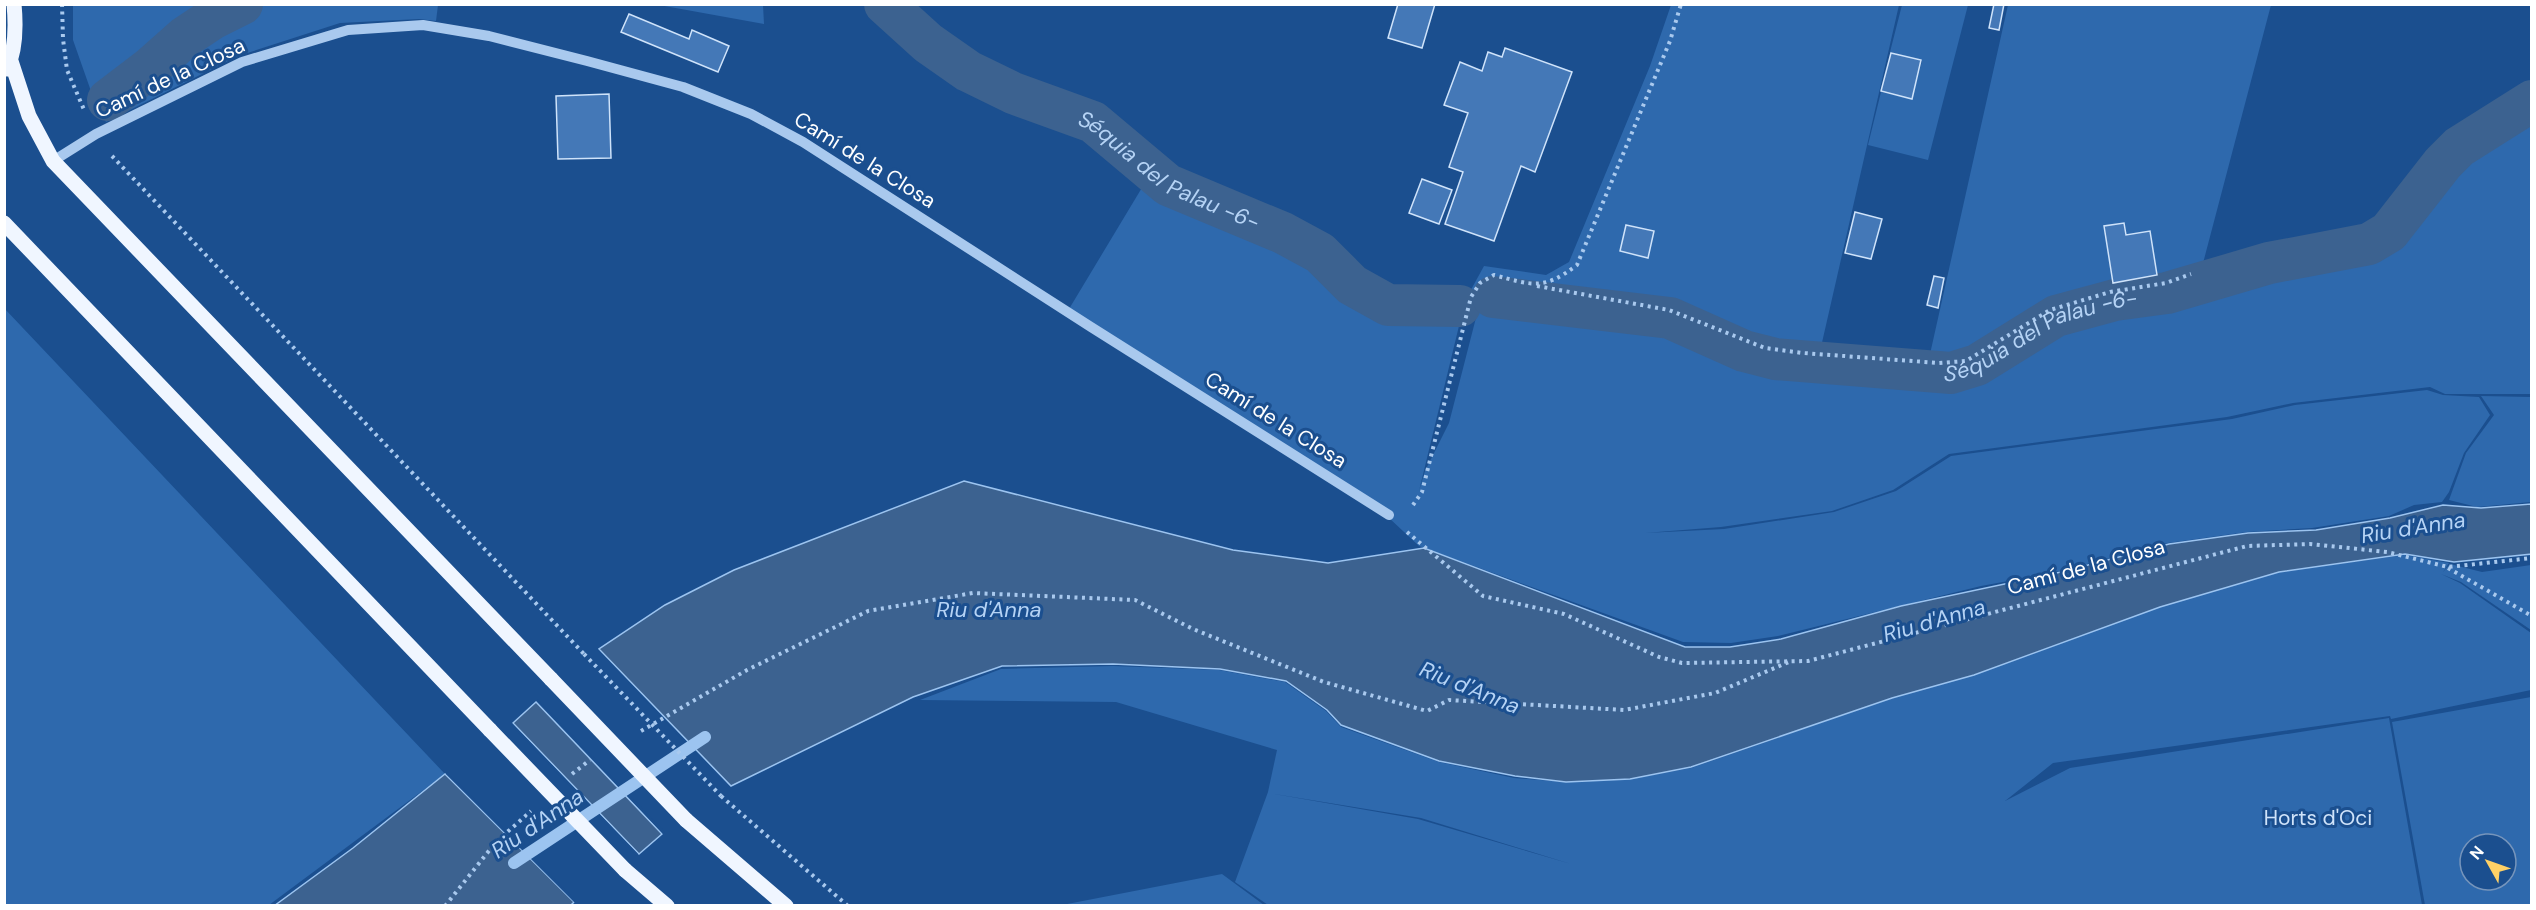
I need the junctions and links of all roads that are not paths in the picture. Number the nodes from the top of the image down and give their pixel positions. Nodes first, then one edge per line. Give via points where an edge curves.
1 (14, 4) edge
2 (8, 68) edge
3 (53, 161) junction
4 (4, 223) edge
5 (1389, 515) road end
6 (667, 906) edge
7 (786, 906) edge

1 - 2 main road via 16,22
2 - 3 main road
3 - 5 street, Camí de la Closa via 96,134 242,62 348,30 423,25 489,36 683,87 751,114 803,142
3 - 7 main road, bridge via 686,820
4 - 6 main road, bridge via 490,730 626,870

